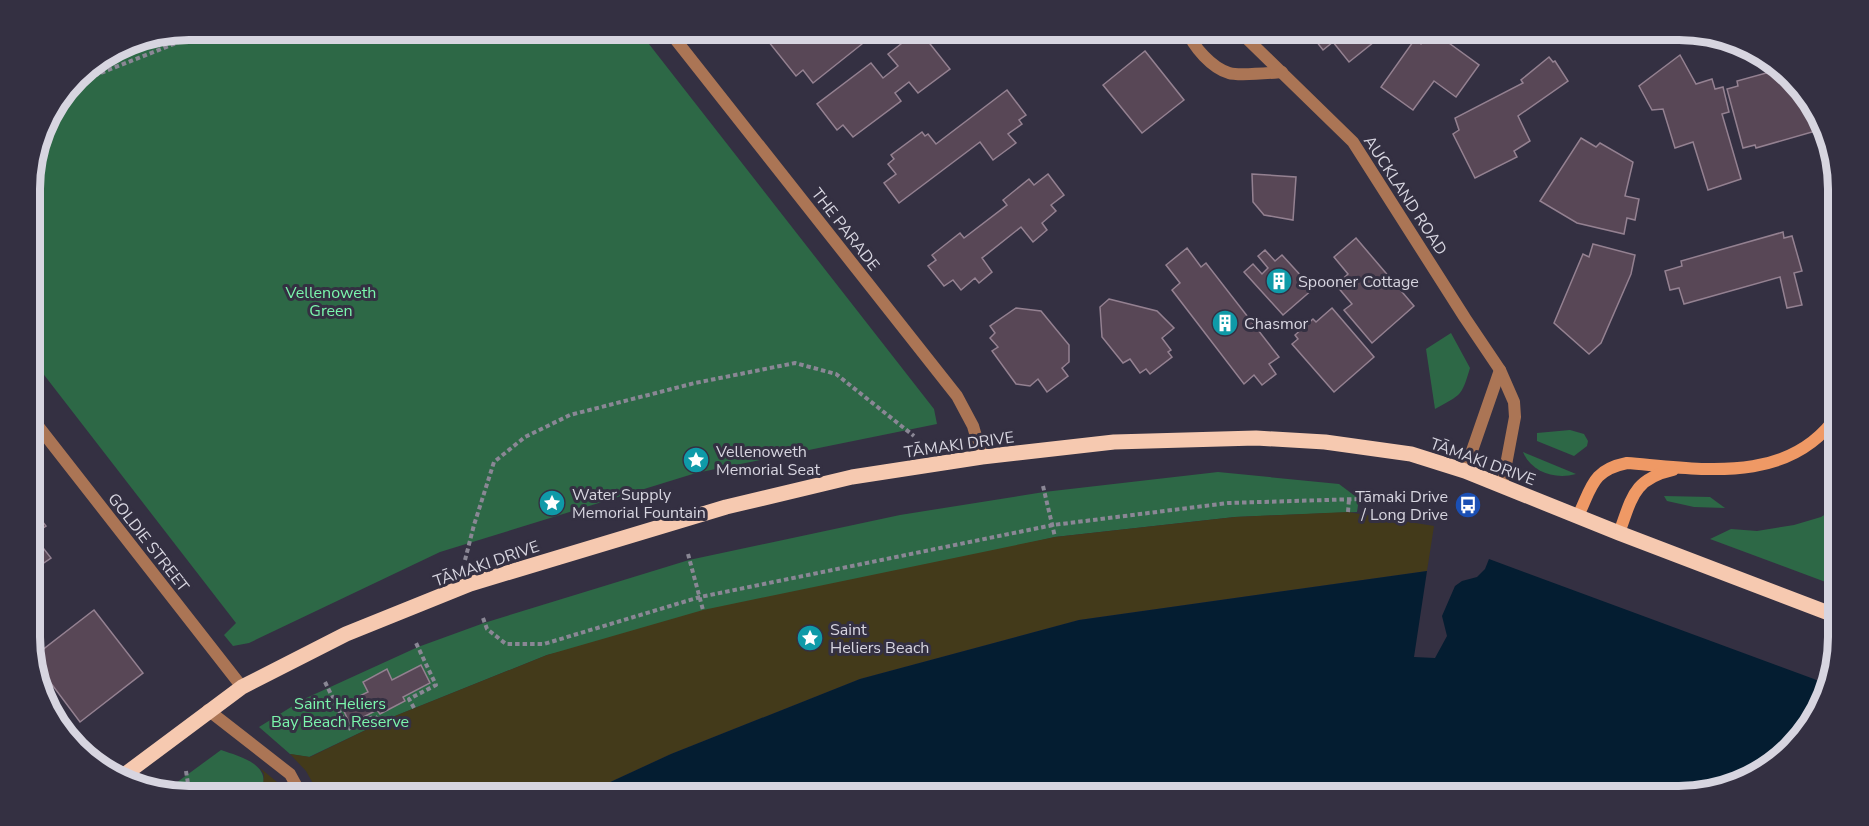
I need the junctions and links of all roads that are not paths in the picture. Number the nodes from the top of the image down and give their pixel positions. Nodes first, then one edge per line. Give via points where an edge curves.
1 (676, 40) edge
2 (1192, 40) edge
3 (1246, 40) edge
4 (1282, 72) junction
5 (1500, 370) junction
6 (1828, 426) edge
7 (40, 429) edge
8 (982, 457) junction
9 (1683, 468) junction
10 (1465, 471) junction
11 (1502, 486) junction
12 (1578, 516) junction
13 (1619, 533) junction
14 (1828, 613) edge
15 (242, 687) junction
16 (208, 710) junction
17 (128, 772) edge
18 (297, 786) edge

1 - 8 street, THE PARADE via 957,396 973,426
2 - 4 street via 1206,58 1230,74
3 - 4 street, AUCKLAND ROAD
4 - 5 street, AUCKLAND ROAD via 1353,142
5 - 10 street
5 - 11 street, AUCKLAND ROAD via 1514,402 1515,417
6 - 9 street via 1818,438 1779,461 1731,470
7 - 15 street, GOLDIE STREET
8 - 10 main road, TĀMAKI DRIVE via 1114,442 1256,438 1325,442 1411,454
8 - 15 main road, TĀMAKI DRIVE via 852,477 726,507 470,584 346,634
9 - 12 street via 1627,463 1612,466 1597,475
9 - 13 street via 1660,473 1638,487
10 - 11 main road, TĀMAKI DRIVE
11 - 12 main road, TĀMAKI DRIVE
12 - 13 main road, TĀMAKI DRIVE
13 - 14 main road, TĀMAKI DRIVE
15 - 16 main road, TĀMAKI DRIVE
16 - 17 main road, TĀMAKI DRIVE
16 - 18 street via 290,774

